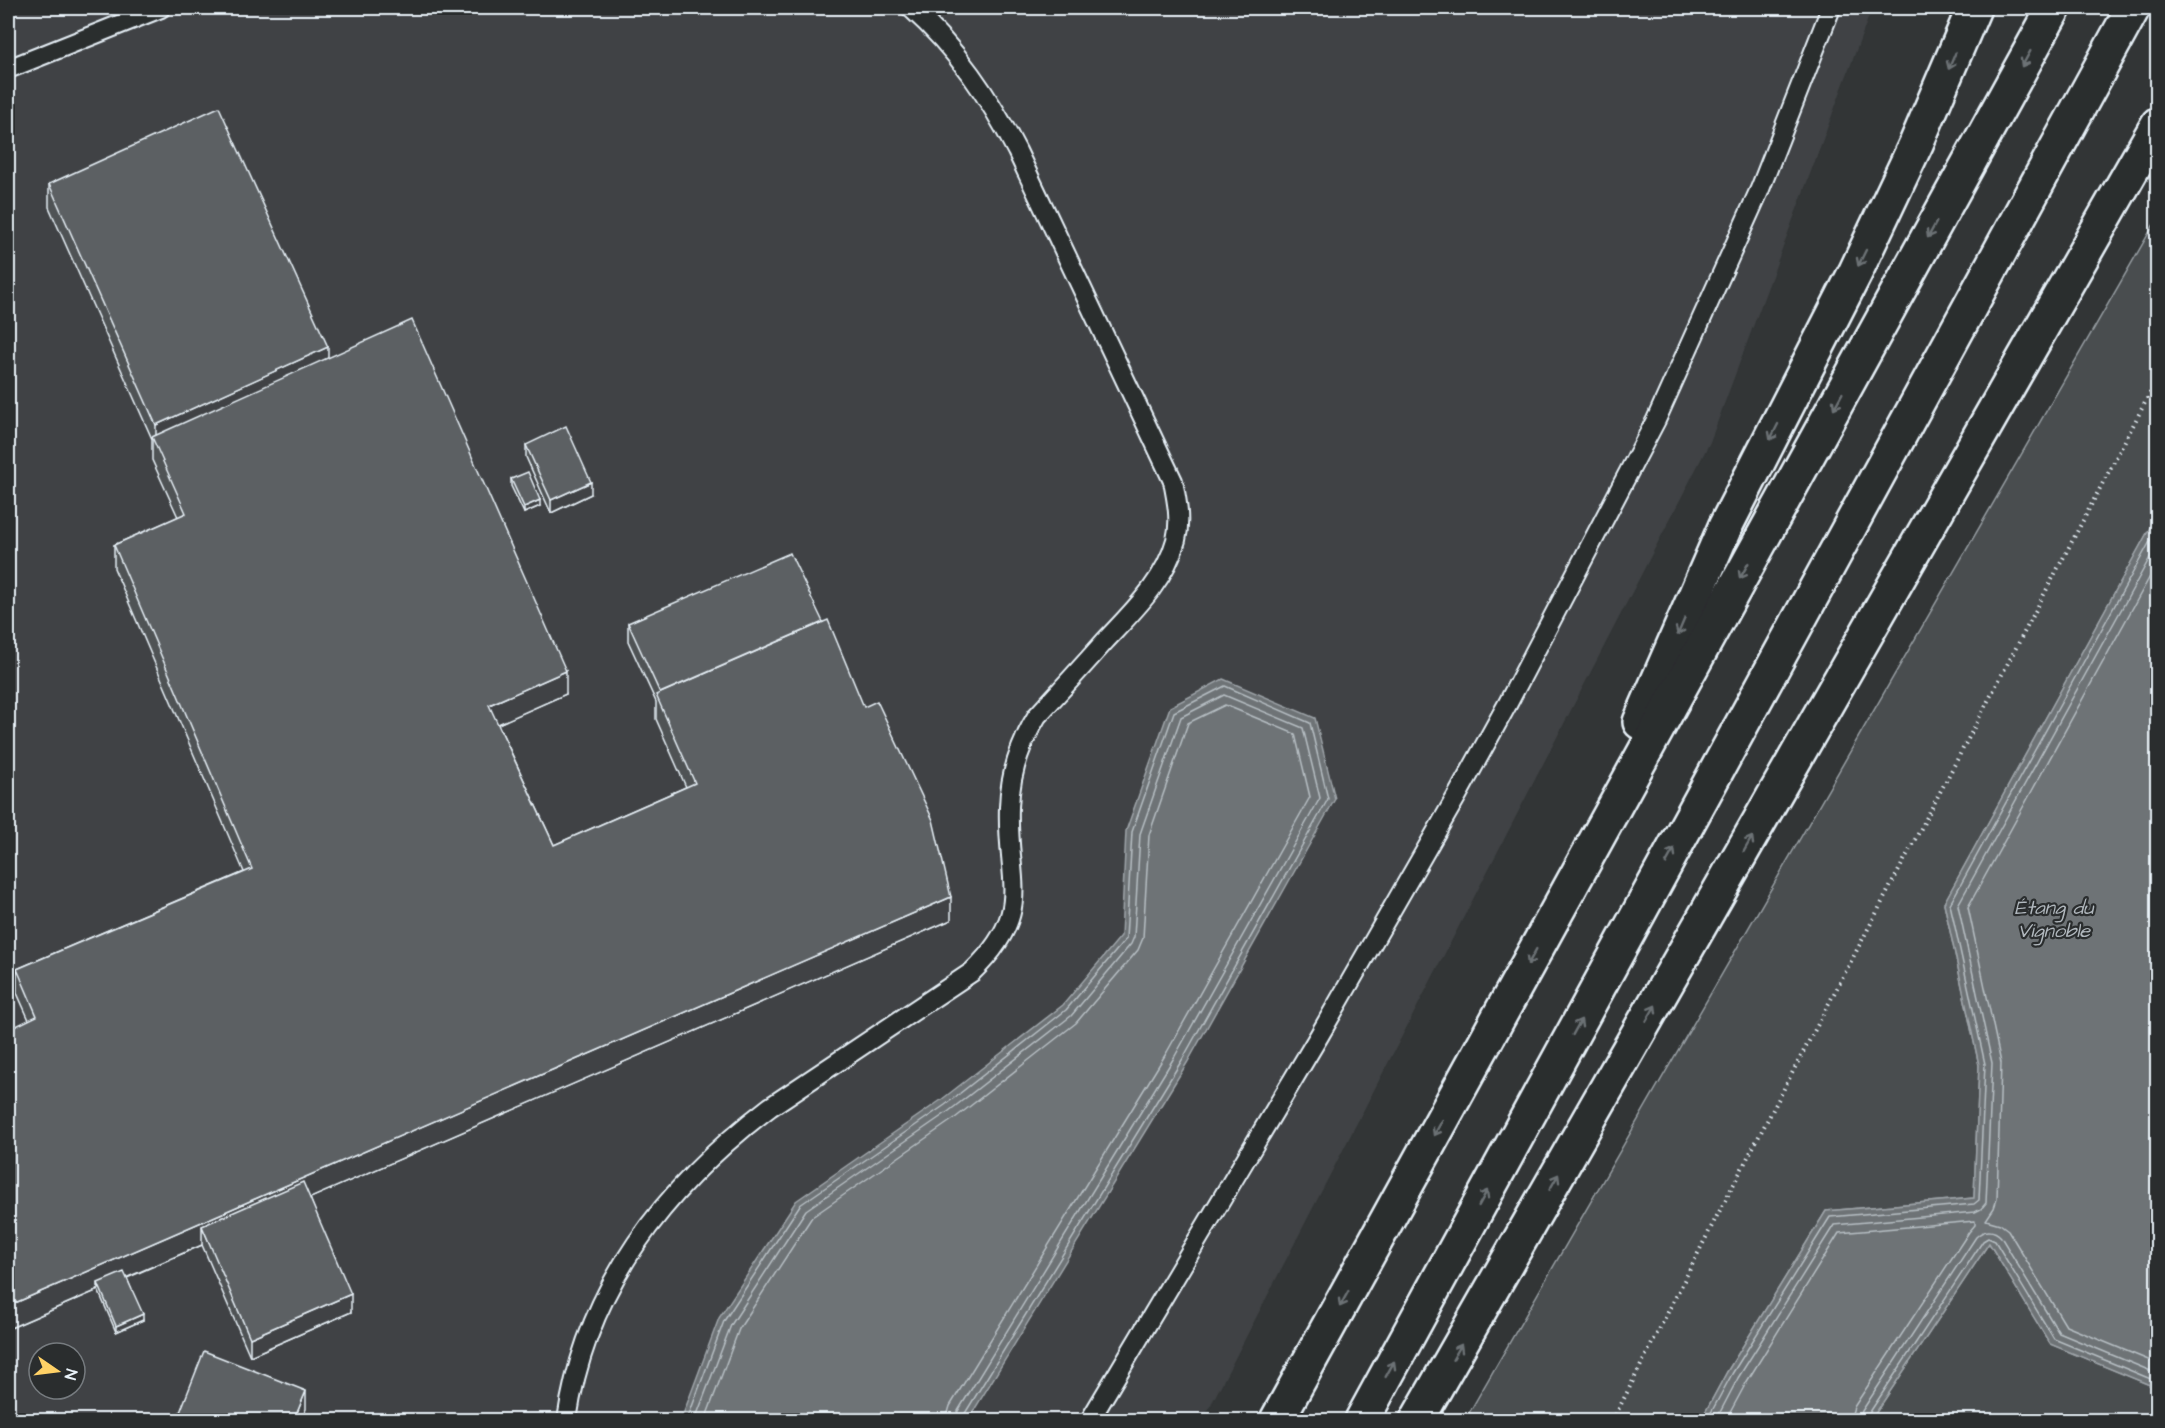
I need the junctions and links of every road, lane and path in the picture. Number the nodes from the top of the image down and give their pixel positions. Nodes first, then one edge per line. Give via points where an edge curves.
1 (161, 8) edge
2 (911, 8) edge
3 (1831, 8) edge
4 (1974, 8) edge
5 (2054, 8) edge
6 (2133, 8) edge
7 (8, 69) edge
8 (2157, 124) edge
9 (2157, 378) edge
10 (1560, 906) junction
11 (567, 1420) edge
12 (1090, 1420) edge
13 (1277, 1420) edge
14 (1362, 1420) edge
15 (1417, 1420) edge
16 (1613, 1420) edge

1 - 7 lane
2 - 11 lane via 963,62 1017,151 1173,481 1178,512 1176,541 1147,596 1037,716 1027,733 1018,754 1008,809 1013,906 999,941 972,972 744,1127 671,1197 630,1253 596,1316 583,1348
3 - 12 lane via 1760,189 1676,377 1542,639 1331,1016
4 -> 10 highway via 1855,273 1721,536
5 -> 10 highway
14 -> 6 highway
15 -> 8 highway
9 - 16 path
10 -> 13 highway

